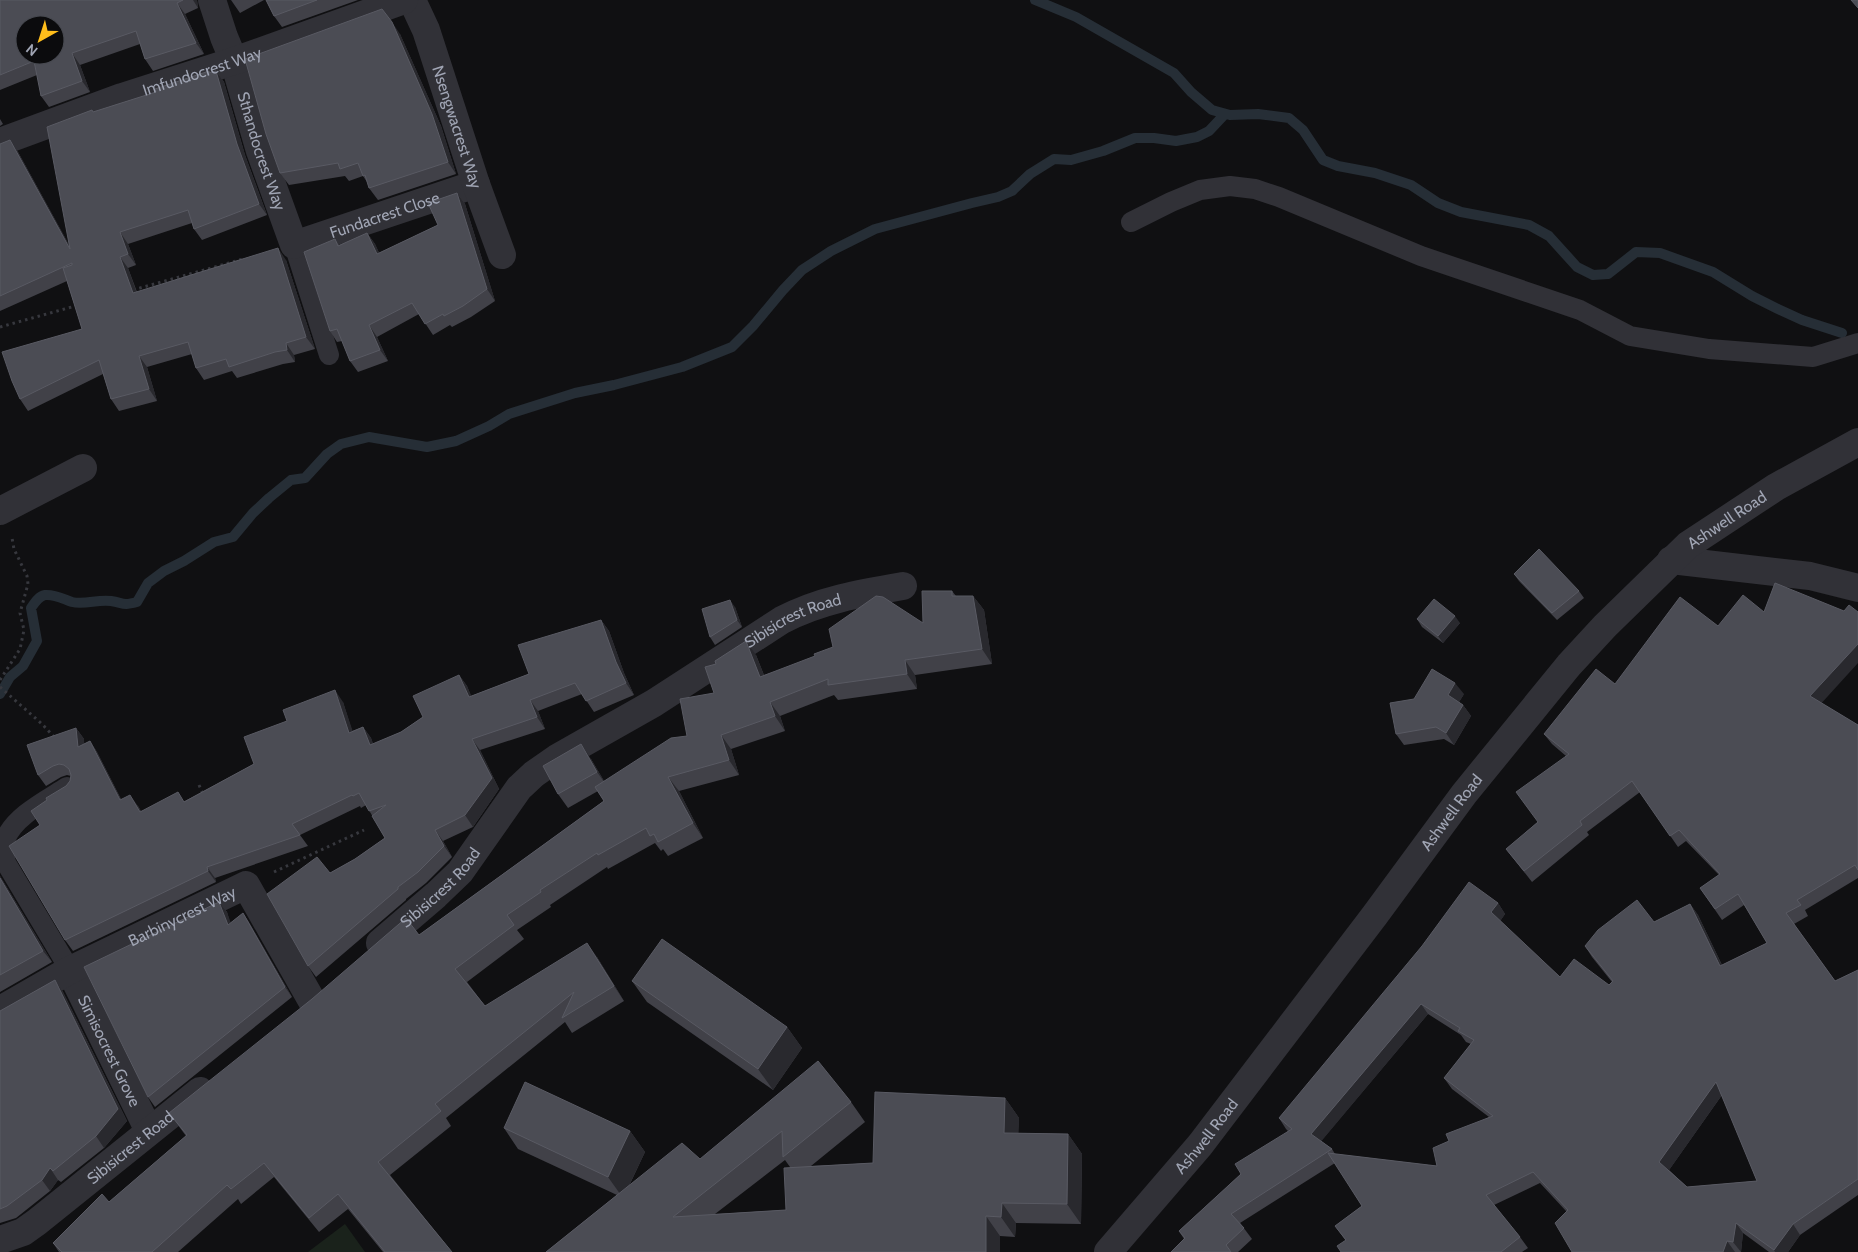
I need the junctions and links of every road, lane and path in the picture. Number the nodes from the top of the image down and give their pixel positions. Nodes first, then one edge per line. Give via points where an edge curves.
1 (212, 0) edge
2 (404, 0) edge
3 (412, 0) edge
4 (234, 60) junction
5 (0, 142) edge
6 (476, 184) junction
7 (1131, 222) dead end
8 (294, 245) junction
9 (502, 255) dead end
10 (246, 258) edge
11 (133, 290) edge
12 (85, 303) edge
13 (0, 326) edge
14 (1858, 344) edge
15 (329, 355) dead end
16 (1858, 442) edge
17 (83, 468) dead end
18 (2, 509) edge
19 (1671, 560) junction
20 (903, 586) dead end
21 (1858, 588) edge
22 (0, 680) edge
23 (0, 686) edge
24 (58, 741) edge
25 (199, 785) dead end
26 (67, 787) edge
27 (207, 802) edge
28 (364, 830) dead end
29 (246, 885) junction
30 (364, 957) edge
31 (70, 970) junction
32 (334, 982) edge
33 (0, 1010) edge
34 (219, 1075) edge
35 (149, 1131) junction
36 (0, 1240) edge
37 (1108, 1252) edge

1 - 4 street, Sthandocrest Way
2 - 4 street, Imfundocrest Way
3 - 6 street, Nsengwacrest Way via 426,30
4 - 5 street, Imfundocrest Way
4 - 8 street, Sthandocrest Way via 260,151
6 - 8 street, Fundacrest Close
6 - 9 street, Nsengwacrest Way
7 - 14 lane via 1200,190 1230,186 1255,189 1421,256 1580,310 1630,336 1709,349 1813,357
8 - 15 lane
10 - 11 path
12 - 13 path
16 - 19 street, Ashwell Road via 1776,487 1688,545
17 - 18 street
18 - 22 path via 28,584 20,614 24,630 20,649
19 - 21 street via 1810,576
19 - 37 street, Ashwell Road via 1563,672 1464,794 1200,1145
20 - 30 street, Sibisicrest Road via 858,594 801,610 534,774 519,788 460,872
23 - 24 path
25 - 27 path
26 - 31 lane via 23,816 5,839 3,849 6,863
28 - 29 path
29 - 31 street, Barbinycrest Way
29 - 32 street, Barbinycrest Way via 304,1007
31 - 33 street, Barbinycrest Way
31 - 35 street, Simisocrest Grove
34 - 35 street, Sibisicrest Road
35 - 36 street, Sibisicrest Road via 37,1222 23,1232

